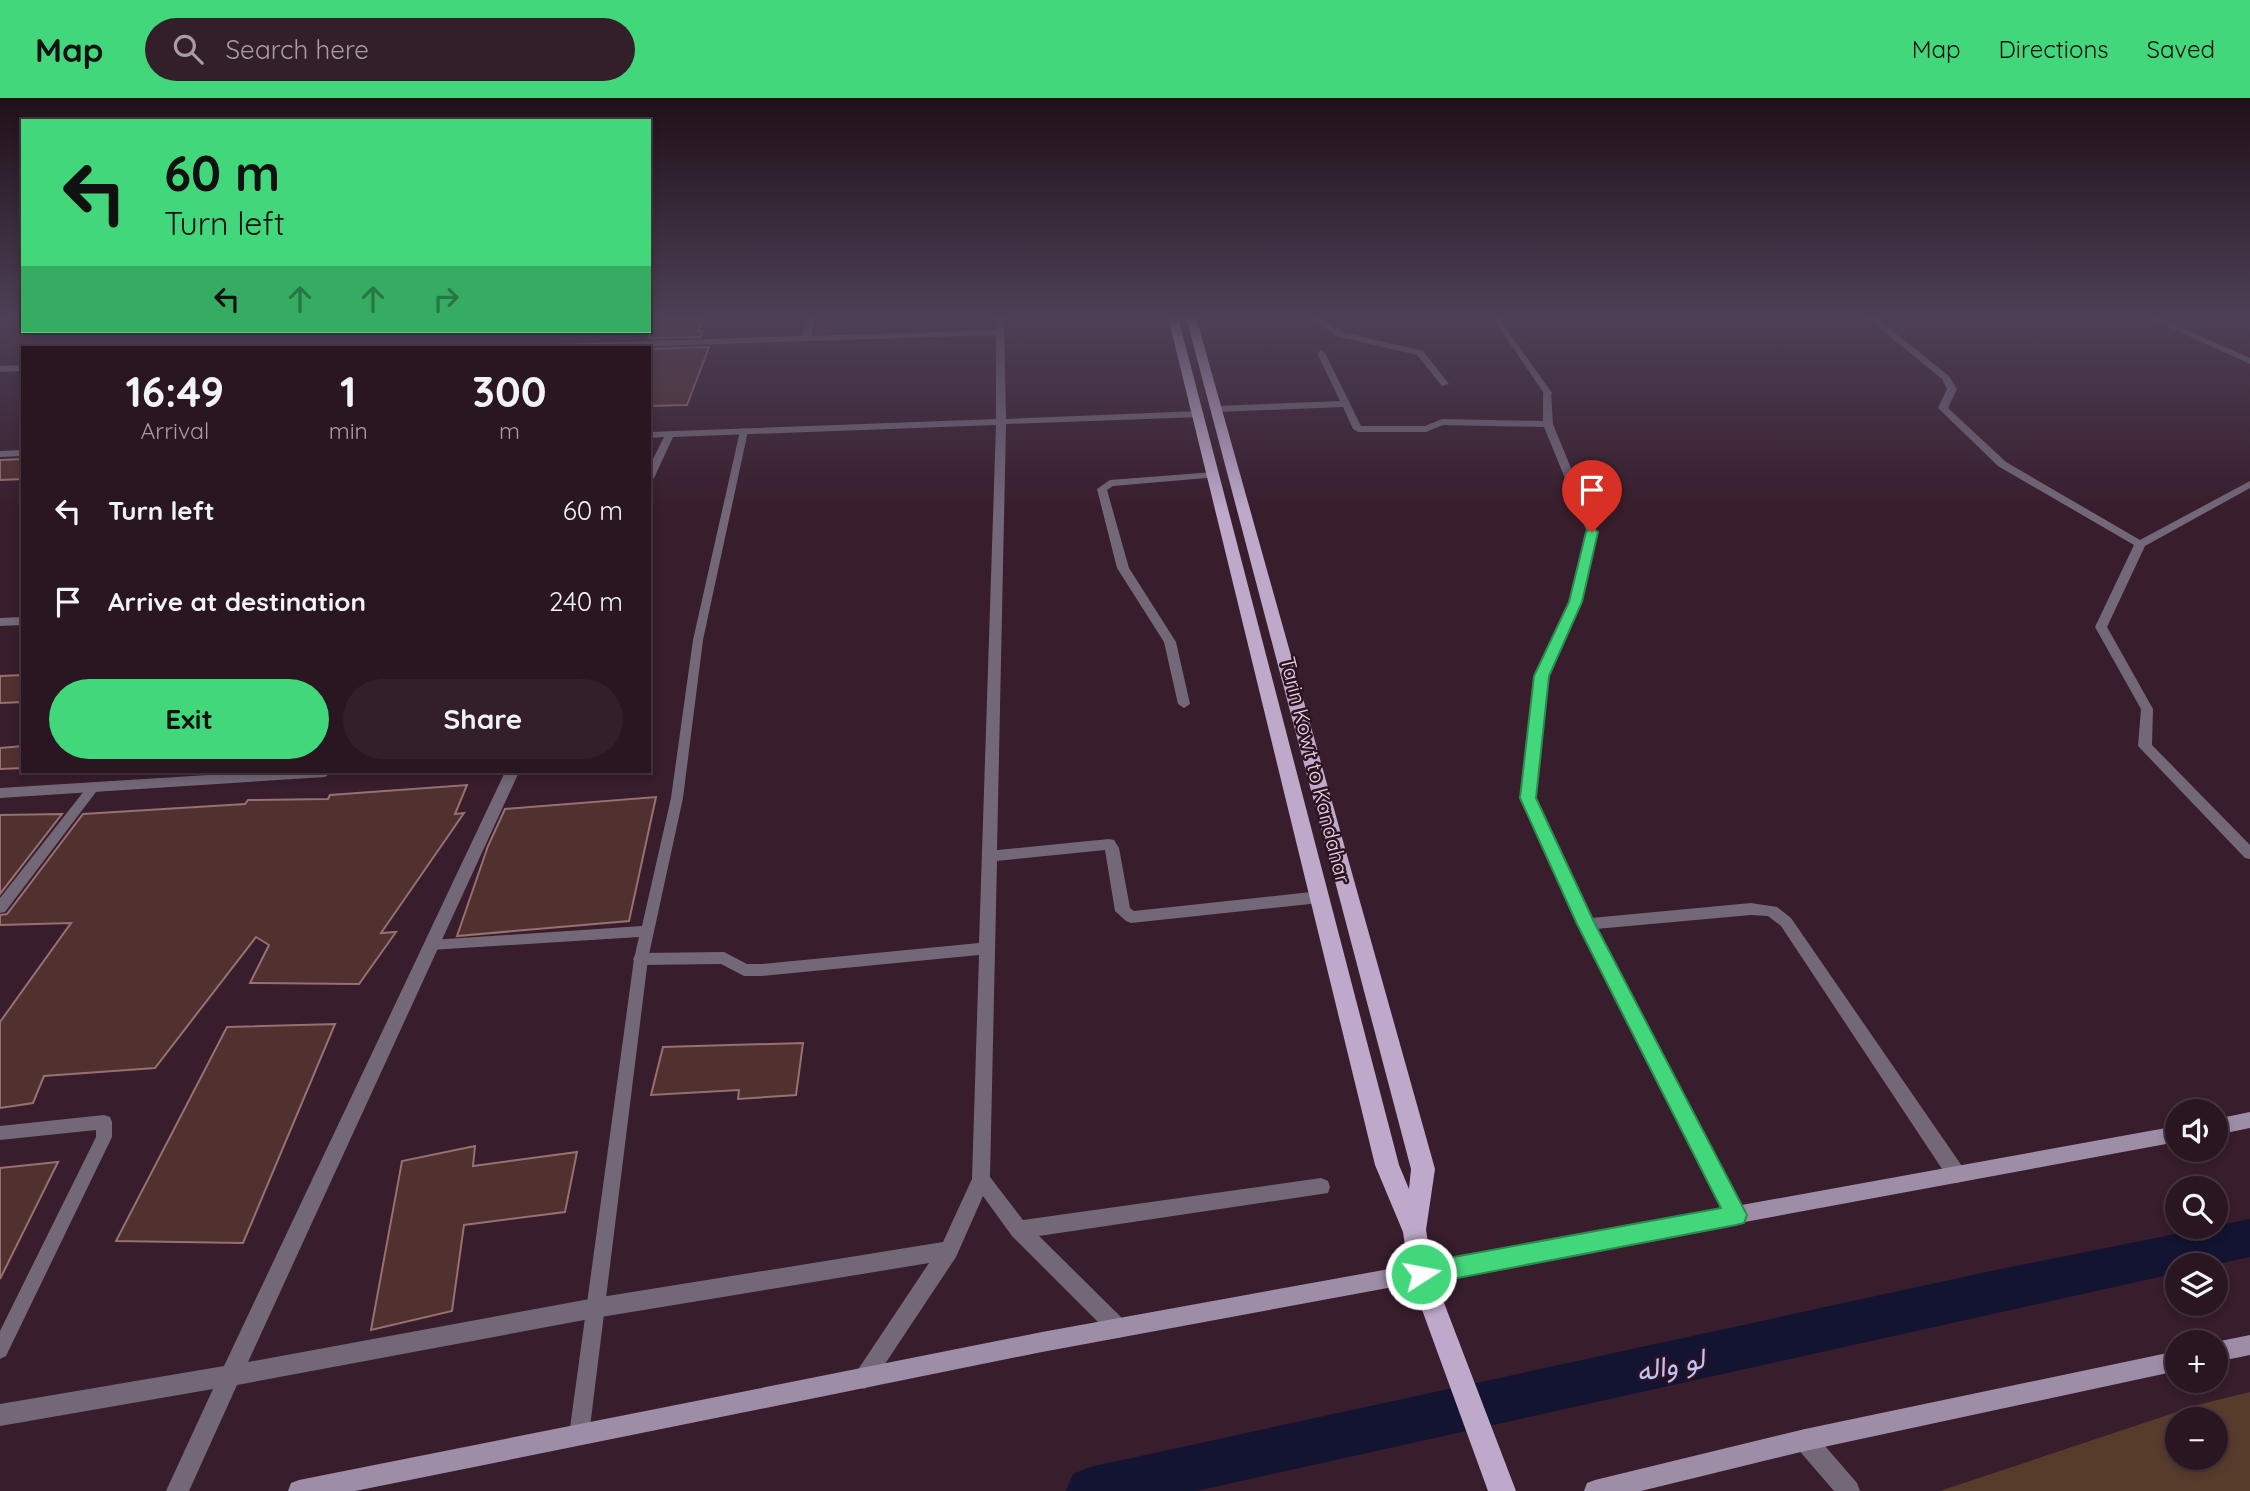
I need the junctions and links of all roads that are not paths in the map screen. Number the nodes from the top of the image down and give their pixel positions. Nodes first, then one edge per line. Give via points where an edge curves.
1 (1001, 382) edge
2 (1190, 382) edge
3 (1209, 382) edge
4 (1335, 382) edge
5 (1540, 382) edge
6 (1948, 382) edge
7 (1548, 393) joint
8 (1345, 404) junction
9 (1217, 409) junction
10 (1199, 414) junction
11 (1001, 421) junction
12 (1548, 424) junction
13 (744, 431) junction
14 (670, 434) junction
15 (651, 435) edge
16 (21, 453) edge
17 (0, 454) edge
18 (651, 474) edge
19 (1214, 475) junction
20 (2250, 484) edge
21 (2140, 544) junction
22 (21, 621) edge
23 (0, 622) edge
24 (1184, 704) dead end
25 (311, 773) edge
26 (512, 773) edge
27 (92, 789) junction
28 (0, 793) edge
29 (2250, 854) edge
30 (990, 856) junction
31 (1320, 897) junction
32 (0, 908) edge
33 (1586, 924) junction
34 (648, 931) junction
35 (432, 945) junction
36 (987, 948) junction
37 (642, 959) junction
38 (2250, 1120) edge
39 (2228, 1125) edge
40 (0, 1133) edge
41 (2165, 1136) edge
42 (1957, 1175) junction
43 (981, 1179) junction
44 (1321, 1187) dead end
45 (1736, 1215) junction
46 (1019, 1230) junction
47 (1415, 1232) junction
48 (949, 1251) junction
49 (1421, 1274) junction
50 (595, 1308) junction
51 (1118, 1328) junction
52 (2250, 1345) edge
53 (0, 1350) edge
54 (2228, 1350) edge
55 (2165, 1364) edge
56 (230, 1376) junction
57 (864, 1378) junction
58 (0, 1415) edge
59 (579, 1435) junction
60 (1805, 1440) junction
61 (177, 1491) edge
62 (299, 1491) edge
63 (1502, 1491) edge
64 (1595, 1491) edge
65 (1849, 1491) edge

1 - 11 street
2 - 10 main road, Tarin Kowt to Kandahar
3 - 9 main road, Tarin Kowt to Kandahar
4 - 8 street
5 - 7 lane
6 - 21 street via 1952,388 1942,408 2002,464
7 - 12 street
8 - 9 street
8 - 12 street via 1358,429 1426,429 1442,422
9 - 47 main road, Tarin Kowt to Kandahar via 1423,1169
10 - 11 street
10 - 19 main road, Tarin Kowt to Kandahar
11 - 13 street
11 - 30 street
12 - 33 street via 1592,532 1575,602 1541,676 1528,798
13 - 14 street
13 - 34 lane via 698,640 677,798
14 - 15 street
14 - 18 street
16 - 17 street
19 - 24 street via 1110,483 1102,489 1123,568 1170,642
19 - 31 main road, Tarin Kowt to Kandahar
20 - 21 street
21 - 29 street via 2101,627 2147,709 2145,746
22 - 23 street
25 - 27 street
26 - 35 street
27 - 28 street
27 - 32 lane
30 - 31 street via 1109,844 1123,911 1131,917
30 - 36 street
31 - 47 main road, Tarin Kowt to Kandahar via 1387,1165
33 - 42 street via 1772,911 1786,922
33 - 45 street
34 - 35 lane
34 - 37 lane
35 - 56 street
36 - 37 street via 761,970 744,970 724,958
36 - 43 street
37 - 50 lane
38 - 39 street
40 - 53 lane via 104,1122 104,1137
41 - 42 street
42 - 45 street
43 - 46 street
43 - 48 street
44 - 46 street
45 - 49 street
46 - 51 street
47 - 49 main road, Tarin Kowt to Kandahar
48 - 50 street
48 - 57 street
49 - 51 street
49 - 63 main road, Tarin Kowt to Kandahar
50 - 56 street
50 - 59 lane
51 - 57 street
52 - 54 street
55 - 60 street
56 - 58 street
56 - 61 street
57 - 59 street
59 - 62 street
60 - 64 street
60 - 65 street

